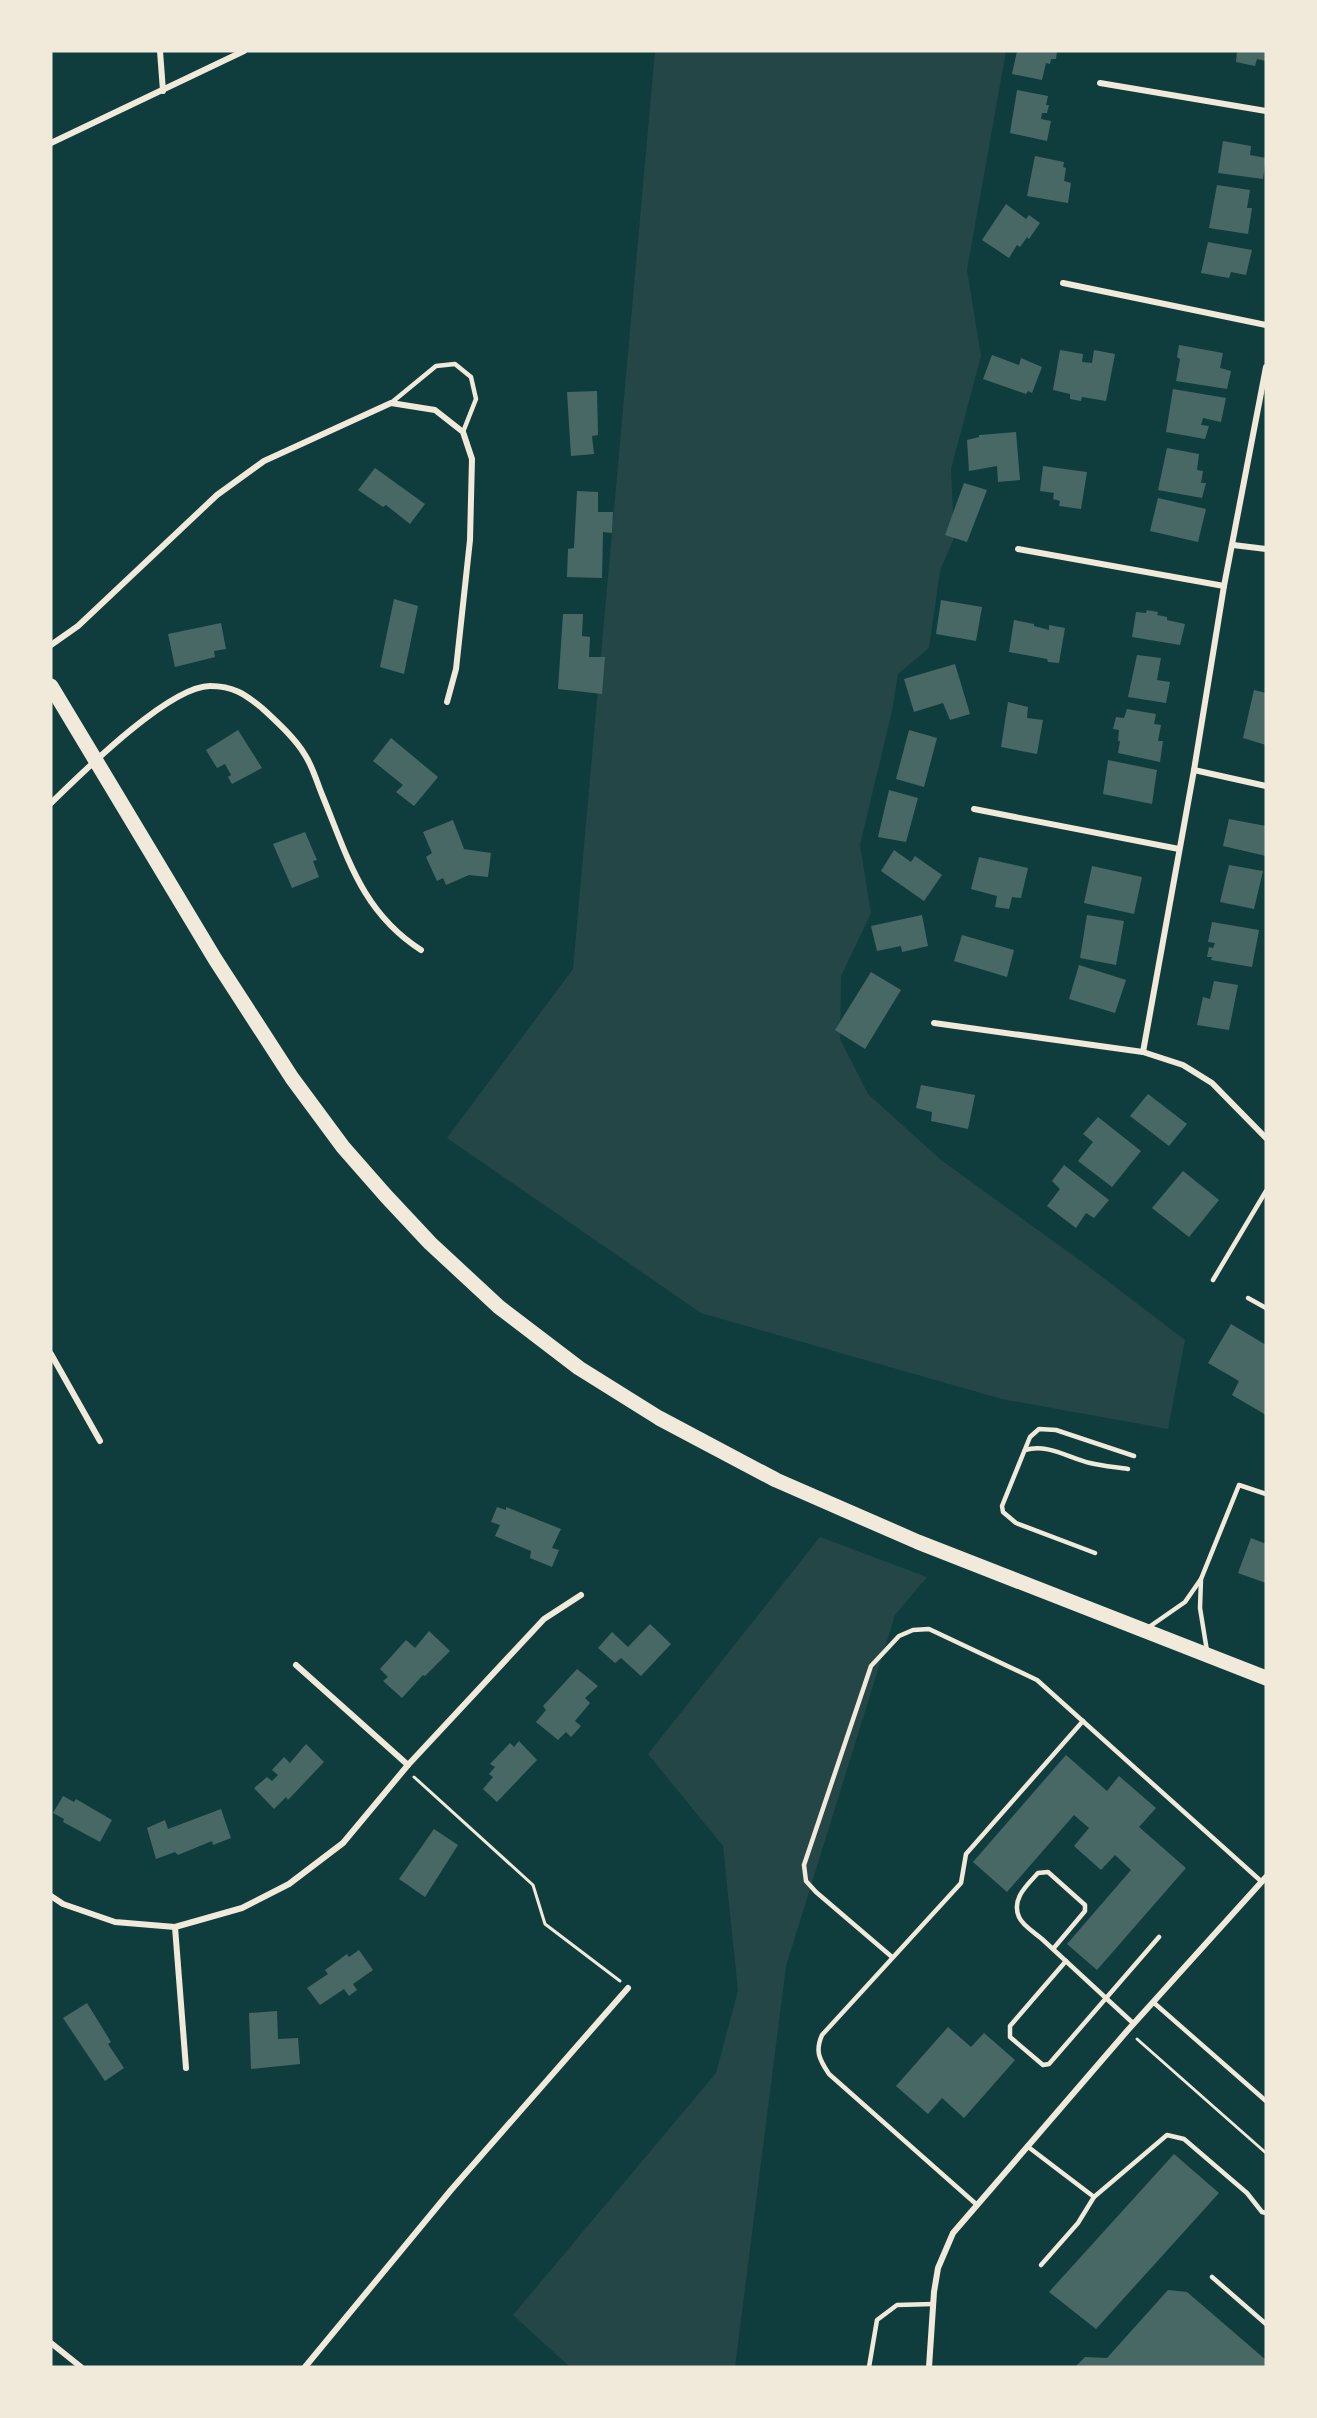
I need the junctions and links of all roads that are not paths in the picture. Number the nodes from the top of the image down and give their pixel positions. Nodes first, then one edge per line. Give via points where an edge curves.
1 (160, 51) edge
2 (244, 51) edge
3 (1100, 83) dead end
4 (164, 91) junction
5 (1266, 111) edge
6 (51, 143) edge
7 (1063, 283) dead end
8 (1266, 325) edge
9 (1266, 367) edge
10 (392, 403) junction
11 (463, 432) junction
12 (1233, 545) junction
13 (1018, 549) dead end
14 (1266, 549) edge
15 (1224, 586) junction
16 (51, 645) edge
17 (51, 686) edge
18 (447, 702) dead end
19 (95, 760) junction
20 (1194, 770) junction
21 (1266, 786) edge
22 (51, 803) edge
23 (974, 809) dead end
24 (1179, 849) junction
25 (421, 950) dead end
26 (934, 1023) dead end
27 (1143, 1052) junction
28 (1266, 1138) edge
29 (1266, 1191) edge
30 (1213, 1280) dead end
31 (1248, 1298) dead end
32 (1266, 1308) edge
33 (51, 1354) edge
34 (100, 1441) dead end
35 (1025, 1450) junction
36 (1134, 1456) dead end
37 (1128, 1469) dead end
38 (1266, 1494) edge
39 (1095, 1553) dead end
40 (1201, 1579) junction
41 (581, 1595) dead end
42 (1144, 1631) junction
43 (1208, 1656) junction
44 (296, 1665) dead end
45 (1266, 1678) edge
46 (1083, 1721) junction
47 (408, 1765) junction
48 (1264, 1879) edge
49 (51, 1896) edge
50 (175, 1927) junction
51 (1159, 1937) dead end
52 (1053, 1949) junction
53 (892, 1957) junction
54 (1066, 1961) junction
55 (628, 1988) road end
56 (1107, 1999) junction
57 (1153, 2002) junction
58 (1134, 2024) junction
59 (186, 2068) dead end
60 (1266, 2102) edge
61 (1027, 2146) junction
62 (1094, 2197) junction
63 (976, 2204) junction
64 (1266, 2213) edge
65 (1041, 2265) dead end
66 (1212, 2277) dead end
67 (933, 2304) junction
68 (1266, 2324) edge
69 (51, 2343) edge
70 (81, 2367) edge
71 (305, 2367) edge
72 (869, 2367) edge
73 (929, 2367) edge

1 - 4 street
2 - 4 street
3 - 5 street
4 - 6 street
7 - 8 street
9 - 12 street
10 - 11 street via 435,410
10 - 11 lane via 436,366 455,364 471,377 476,399
10 - 16 street via 264,461 227,488 78,626
11 - 18 street via 472,459 470,540 456,669
12 - 14 street
12 - 15 street
13 - 15 street
15 - 20 street
17 - 19 main road
19 - 22 street
19 - 25 street via 177,695 208,686 243,692 273,718 305,755 361,888 390,926
19 - 42 main road via 292,1078 386,1196 499,1307 579,1368 728,1456 908,1538
20 - 21 street
20 - 24 street
23 - 24 street
24 - 27 street
26 - 27 street
27 - 28 street via 1183,1065 1212,1083
29 - 30 lane
31 - 32 lane
33 - 34 street
35 - 36 lane via 1030,1437 1039,1429 1056,1430
35 - 37 lane via 1046,1449 1088,1463
35 - 39 lane via 1003,1512 1016,1523
38 - 40 lane via 1239,1485
40 - 42 lane via 1185,1602
40 - 43 lane via 1200,1608
41 - 47 street via 544,1619
42 - 43 main road
43 - 45 main road
44 - 47 street
46 - 48 lane
46 - 53 lane via 966,1854 961,1883
46 - 53 lane via 1037,1680 929,1629 899,1636 871,1666 804,1865 806,1881 816,1892
47 - 50 street via 343,1843 289,1884 242,1908
48 - 57 street
49 - 50 street via 116,1922
50 - 59 street
51 - 56 lane
52 - 52 lane via 1019,1918 1017,1905 1022,1890 1038,1873 1048,1872 1085,1905 1085,1911
52 - 54 lane
53 - 63 lane via 822,2035 817,2047 820,2061 829,2074
54 - 56 lane
54 - 56 lane via 1010,2026 1010,2037 1043,2065 1049,2064
55 - 71 street via 451,2190
56 - 58 lane
57 - 58 street
57 - 60 lane
58 - 61 street
61 - 62 lane
61 - 63 street
62 - 64 lane via 1167,2135 1184,2139
62 - 65 lane via 1078,2223
63 - 67 street via 953,2233 944,2252
66 - 68 lane
67 - 72 lane via 897,2305 878,2320
67 - 73 street
69 - 70 street

